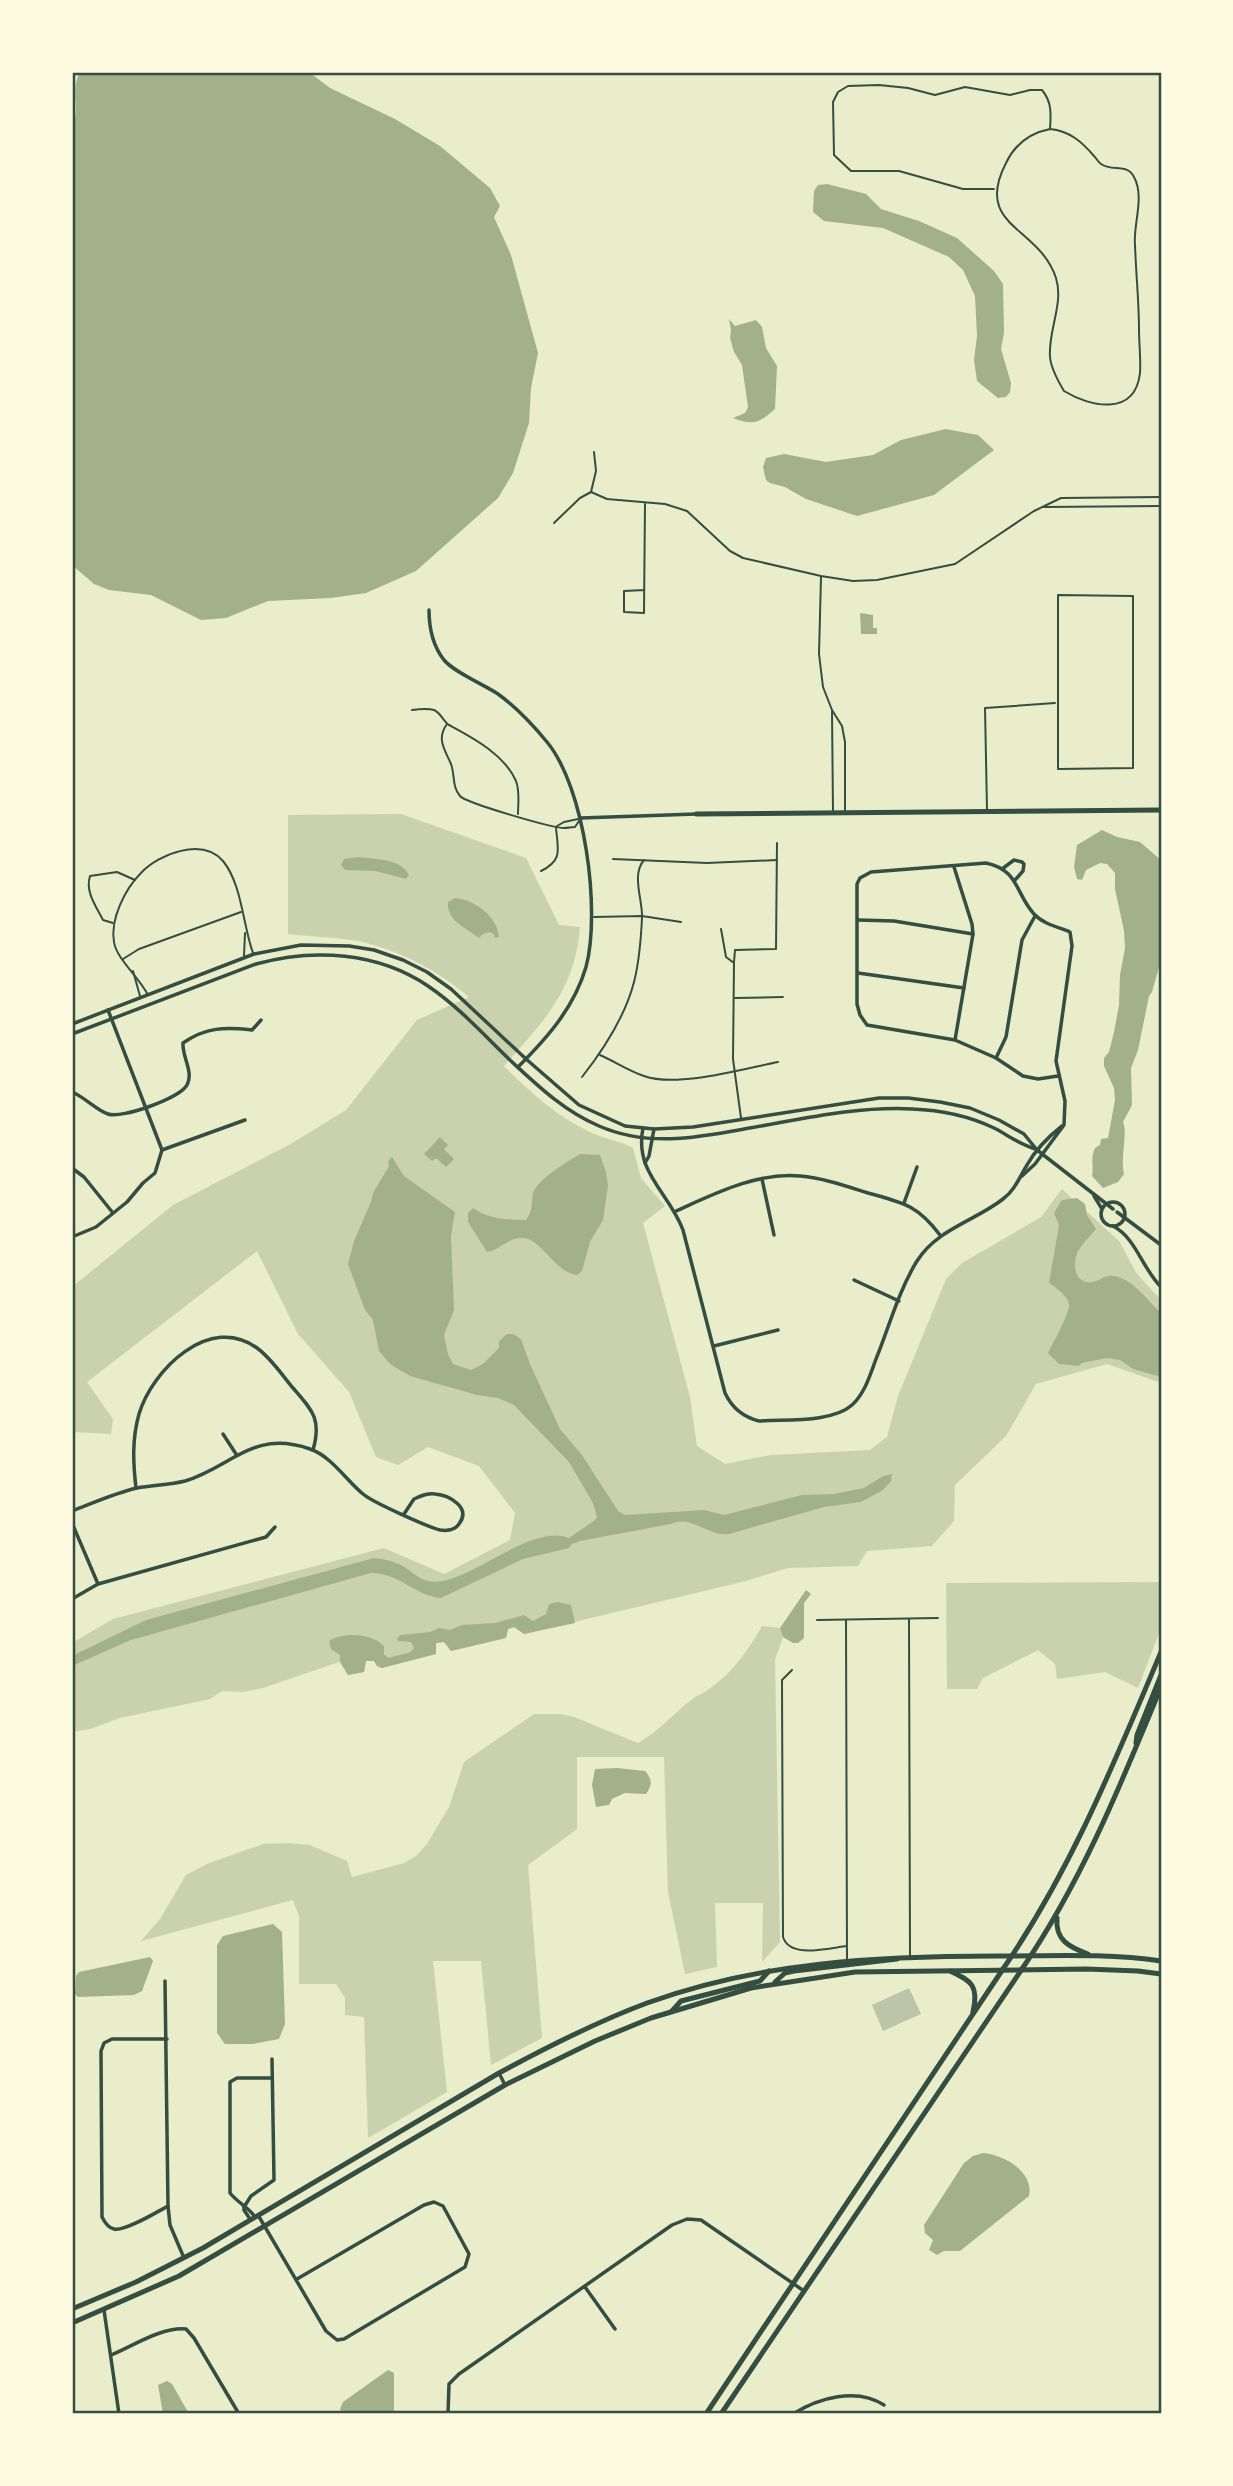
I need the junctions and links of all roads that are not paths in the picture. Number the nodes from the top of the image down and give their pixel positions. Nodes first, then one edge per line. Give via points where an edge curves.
1 (1050, 129) junction
2 (995, 189) junction
3 (594, 452) dead end
4 (591, 492) junction
5 (1161, 497) edge
6 (645, 503) junction
7 (1161, 506) edge
8 (1043, 507) junction
9 (554, 523) dead end
10 (821, 576) junction
11 (644, 590) junction
12 (429, 610) dead end
13 (1056, 703) junction
14 (412, 710) dead end
15 (832, 710) junction
16 (447, 724) junction
17 (1161, 810) edge
18 (987, 811) junction
19 (833, 813) junction
20 (845, 813) junction
21 (696, 814) joint
22 (518, 816) junction
23 (581, 818) junction
24 (556, 827) junction
25 (777, 843) dead end
26 (613, 859) dead end
27 (644, 860) junction
28 (777, 860) junction
29 (954, 867) junction
30 (1002, 869) junction
31 (541, 871) dead end
32 (135, 880) junction
33 (1015, 880) junction
34 (242, 911) junction
35 (642, 916) junction
36 (1035, 916) junction
37 (593, 917) junction
38 (858, 920) junction
39 (681, 922) dead end
40 (114, 924) junction
41 (721, 929) dead end
42 (246, 932) junction
43 (973, 934) junction
44 (254, 954) junction
45 (244, 958) junction
46 (122, 960) junction
47 (734, 963) junction
48 (256, 964) junction
49 (249, 966) junction
50 (132, 970) junction
51 (858, 973) junction
52 (964, 988) junction
53 (148, 995) junction
54 (783, 997) dead end
55 (140, 998) junction
56 (734, 998) junction
57 (151, 1003) junction
58 (143, 1006) junction
59 (108, 1010) junction
60 (112, 1019) junction
61 (261, 1020) dead end
62 (72, 1024) edge
63 (72, 1034) edge
64 (955, 1040) junction
65 (600, 1054) junction
66 (996, 1058) junction
67 (526, 1059) junction
68 (778, 1062) dead end
69 (517, 1067) junction
70 (734, 1071) junction
71 (1058, 1076) junction
72 (582, 1077) dead end
73 (72, 1092) edge
74 (145, 1108) junction
75 (741, 1119) junction
76 (245, 1120) dead end
77 (1064, 1125) junction
78 (643, 1128) junction
79 (654, 1129) junction
80 (743, 1130) junction
81 (641, 1139) junction
82 (652, 1140) junction
83 (162, 1150) junction
84 (1037, 1150) junction
85 (1043, 1154) junction
86 (645, 1163) junction
87 (917, 1167) dead end
88 (72, 1168) edge
89 (1023, 1176) junction
90 (762, 1180) junction
91 (1093, 1194) junction
92 (904, 1203) junction
93 (1107, 1204) junction
94 (1102, 1209) junction
95 (676, 1212) junction
96 (113, 1213) junction
97 (1125, 1218) junction
98 (1113, 1226) junction
99 (774, 1236) dead end
100 (940, 1236) junction
101 (72, 1237) edge
102 (1161, 1245) edge
103 (854, 1280) dead end
104 (1161, 1287) edge
105 (899, 1301) junction
106 (778, 1330) dead end
107 (714, 1346) junction
108 (223, 1434) dead end
109 (313, 1450) junction
110 (236, 1454) junction
111 (136, 1488) junction
112 (72, 1511) edge
113 (404, 1514) junction
114 (72, 1522) edge
115 (275, 1527) dead end
116 (98, 1584) junction
117 (72, 1599) edge
118 (938, 1618) dead end
119 (909, 1619) junction
120 (817, 1620) dead end
121 (846, 1620) junction
122 (1161, 1652) edge
123 (792, 1670) dead end
124 (1161, 1675) edge
125 (1161, 1687) edge
126 (1135, 1750) junction
127 (1057, 1914) junction
128 (847, 1946) junction
129 (1093, 1955) junction
130 (908, 1956) junction
131 (1012, 1956) junction
132 (1031, 1956) junction
133 (847, 1960) junction
134 (1161, 1961) edge
135 (947, 1969) junction
136 (1003, 1969) junction
137 (1022, 1969) junction
138 (769, 1971) junction
139 (1161, 1974) edge
140 (165, 1981) dead end
141 (774, 1984) junction
142 (672, 2011) junction
143 (974, 2012) junction
144 (167, 2039) junction
145 (272, 2059) dead end
146 (499, 2073) junction
147 (272, 2078) junction
148 (505, 2085) junction
149 (877, 2155) junction
150 (890, 2164) junction
151 (168, 2206) junction
152 (244, 2207) junction
153 (254, 2217) junction
154 (265, 2227) junction
155 (184, 2258) junction
156 (297, 2279) junction
157 (794, 2283) junction
158 (585, 2287) junction
159 (804, 2291) junction
160 (72, 2309) edge
161 (104, 2311) junction
162 (72, 2323) edge
163 (615, 2329) dead end
164 (111, 2355) junction
165 (884, 2405) dead end
166 (119, 2414) edge
167 (239, 2414) edge
168 (448, 2414) edge
169 (706, 2414) edge
170 (721, 2414) edge
171 (793, 2414) edge

1 - 2 lane via 1024,139 1012,151
1 - 2 lane via 1049,99 1042,90 1010,94 965,87 935,95 879,85 848,86 838,92 833,102 834,155 851,171 899,171 963,189
1 - 2 lane via 1079,140 1101,164 1133,173 1137,184 1134,240 1140,374 1127,398 1103,406 1064,391 1050,360 1058,302 1056,278 1038,249 1005,219 997,207
3 - 4 lane
4 - 6 lane via 607,499
4 - 9 lane
5 - 8 lane via 1074,496
6 - 10 lane via 687,511 743,558
6 - 11 lane
7 - 8 lane
8 - 10 lane via 956,564 870,581
10 - 15 lane via 819,654 823,687
11 - 11 lane via 644,613 624,612 624,591
12 - 23 street via 430,629 444,660 514,706 549,745
13 - 13 lane via 1058,595 1133,596 1133,768 1058,769
13 - 18 lane via 985,708
14 - 16 lane via 432,710
15 - 19 lane
15 - 20 lane via 845,741
16 - 22 lane via 486,747 506,766 516,782
16 - 22 lane via 442,747 459,795
17 - 18 main road
18 - 20 main road
19 - 20 main road
19 - 21 main road
21 - 23 street
22 - 24 lane
23 - 24 lane
23 - 24 lane via 575,827
23 - 37 street
24 - 31 lane via 558,858
25 - 28 lane
26 - 27 lane
27 - 28 lane
27 - 35 lane via 638,873
28 - 47 lane via 776,949 734,950
29 - 30 street via 986,863
29 - 38 street via 871,872 860,878
29 - 43 street
30 - 33 street
30 - 33 street via 1014,860 1023,862 1023,872
32 - 34 lane via 159,859 202,849 224,863
32 - 40 lane
32 - 40 lane via 117,872 90,876 89,892 103,920
33 - 36 street
34 - 42 lane
34 - 46 lane via 139,949
35 - 37 lane
35 - 39 lane
35 - 65 lane via 634,982
36 - 66 street via 1023,940 1006,1037
36 - 71 street via 1070,932 1072,938 1057,1045
37 - 67 street via 585,969 575,994 562,1020
38 - 43 street
38 - 51 street
40 - 46 lane via 116,954
41 - 47 lane via 726,957
42 - 44 lane
42 - 45 lane
43 - 52 street
44 - 45 street
44 - 48 street
44 - 67 street via 301,945 349,946 403,960 451,989
45 - 49 street
45 - 53 street
46 - 50 lane
47 - 56 lane
48 - 49 street
48 - 69 street via 320,954 355,957 402,971 451,1004
49 - 57 street
50 - 53 lane
50 - 55 lane
51 - 52 street
51 - 64 street via 857,1004 867,1025
52 - 64 street
53 - 55 street
53 - 57 street
54 - 56 lane
55 - 58 street
55 - 59 street
56 - 70 lane
57 - 58 street
58 - 60 street
59 - 60 street
59 - 62 street
60 - 63 street
60 - 74 street
61 - 74 street via 251,1030 209,1030 183,1043 187,1086
64 - 66 street
65 - 70 lane via 645,1077 687,1078
65 - 72 lane
66 - 71 street via 1023,1076
67 - 69 street
67 - 78 street via 579,1105 625,1126
68 - 70 lane
69 - 81 street via 573,1113
70 - 75 lane
71 - 77 street via 1065,1101
73 - 74 street via 108,1114 119,1116
74 - 83 street
75 - 79 street
75 - 80 street
75 - 84 street via 908,1098 979,1112 1024,1135
76 - 83 street
77 - 84 street
77 - 85 street
78 - 79 street
78 - 81 street
79 - 82 street
80 - 82 street
80 - 84 street via 853,1112 912,1109 968,1118
81 - 82 street
81 - 86 street
82 - 86 street
83 - 96 street via 155,1173
84 - 85 street
84 - 89 street
85 - 89 street
85 - 91 street
86 - 95 street
87 - 92 street
88 - 96 street
89 - 100 street via 1002,1200
90 - 92 street via 798,1175
90 - 95 street via 735,1186
90 - 99 street
91 - 93 street
91 - 94 street
92 - 100 street via 920,1212
93 - 94 street
93 - 97 street
93 - 97 street via 1121,1204
94 - 98 street via 1103,1221
95 - 107 street
96 - 101 street
97 - 98 street
97 - 102 street
98 - 104 street via 1127,1235
100 - 105 street via 916,1262
103 - 105 street
105 - 107 street via 865,1387 850,1407 827,1417 749,1418 730,1404 725,1394
106 - 107 street
108 - 110 street
109 - 110 street via 292,1444 268,1445
109 - 111 street via 317,1427 311,1409 256,1347 219,1337 188,1349 150,1390 135,1432
109 - 113 street via 365,1496
110 - 111 street via 184,1481
111 - 112 street
113 - 113 street via 450,1531 463,1515 457,1502 435,1494 414,1499
114 - 116 street
115 - 116 street via 266,1537
116 - 117 street
118 - 119 lane
119 - 121 lane
119 - 130 lane
120 - 121 lane
121 - 128 lane
122 - 131 main road via 1077,1845
123 - 128 lane via 782,1680 783,1937 793,1949
124 - 126 main road
125 - 126 main road
126 - 127 main road via 1099,1835
127 - 129 main road via 1062,1941
127 - 132 main road
128 - 133 lane
129 - 132 main road
129 - 134 main road
130 - 131 main road
130 - 133 main road
130 - 141 main road via 794,1971
131 - 132 main road
131 - 136 main road
132 - 137 main road
133 - 138 main road
135 - 136 main road
135 - 141 main road via 855,1972
135 - 143 main road via 970,1982 976,1992
136 - 137 main road
136 - 143 main road
137 - 139 main road
137 - 150 main road
138 - 142 main road via 760,1981 681,2001
138 - 146 main road via 648,2003
140 - 144 street
141 - 142 main road
142 - 148 main road via 595,2041
143 - 149 main road
144 - 151 street
144 - 151 street via 112,2039 101,2051 102,2217 114,2230 123,2229
145 - 147 street
146 - 148 street
146 - 153 main road
147 - 152 street via 274,2180
147 - 152 street via 230,2082 230,2193
148 - 154 main road
149 - 150 street
149 - 157 main road
150 - 159 main road
151 - 155 street via 170,2225
152 - 153 street
153 - 154 street
153 - 155 main road
154 - 156 street
154 - 161 main road via 179,2276
155 - 160 main road
156 - 156 street via 434,2202 443,2206 469,2254 465,2267 344,2339 337,2340 326,2331
157 - 158 street via 701,2220 687,2219
157 - 159 street
157 - 169 main road
158 - 163 street
158 - 168 street via 459,2374 449,2384
159 - 170 main road
161 - 162 main road
161 - 164 street
164 - 166 street
164 - 167 street via 176,2328 186,2329
165 - 171 street via 873,2397 819,2399

